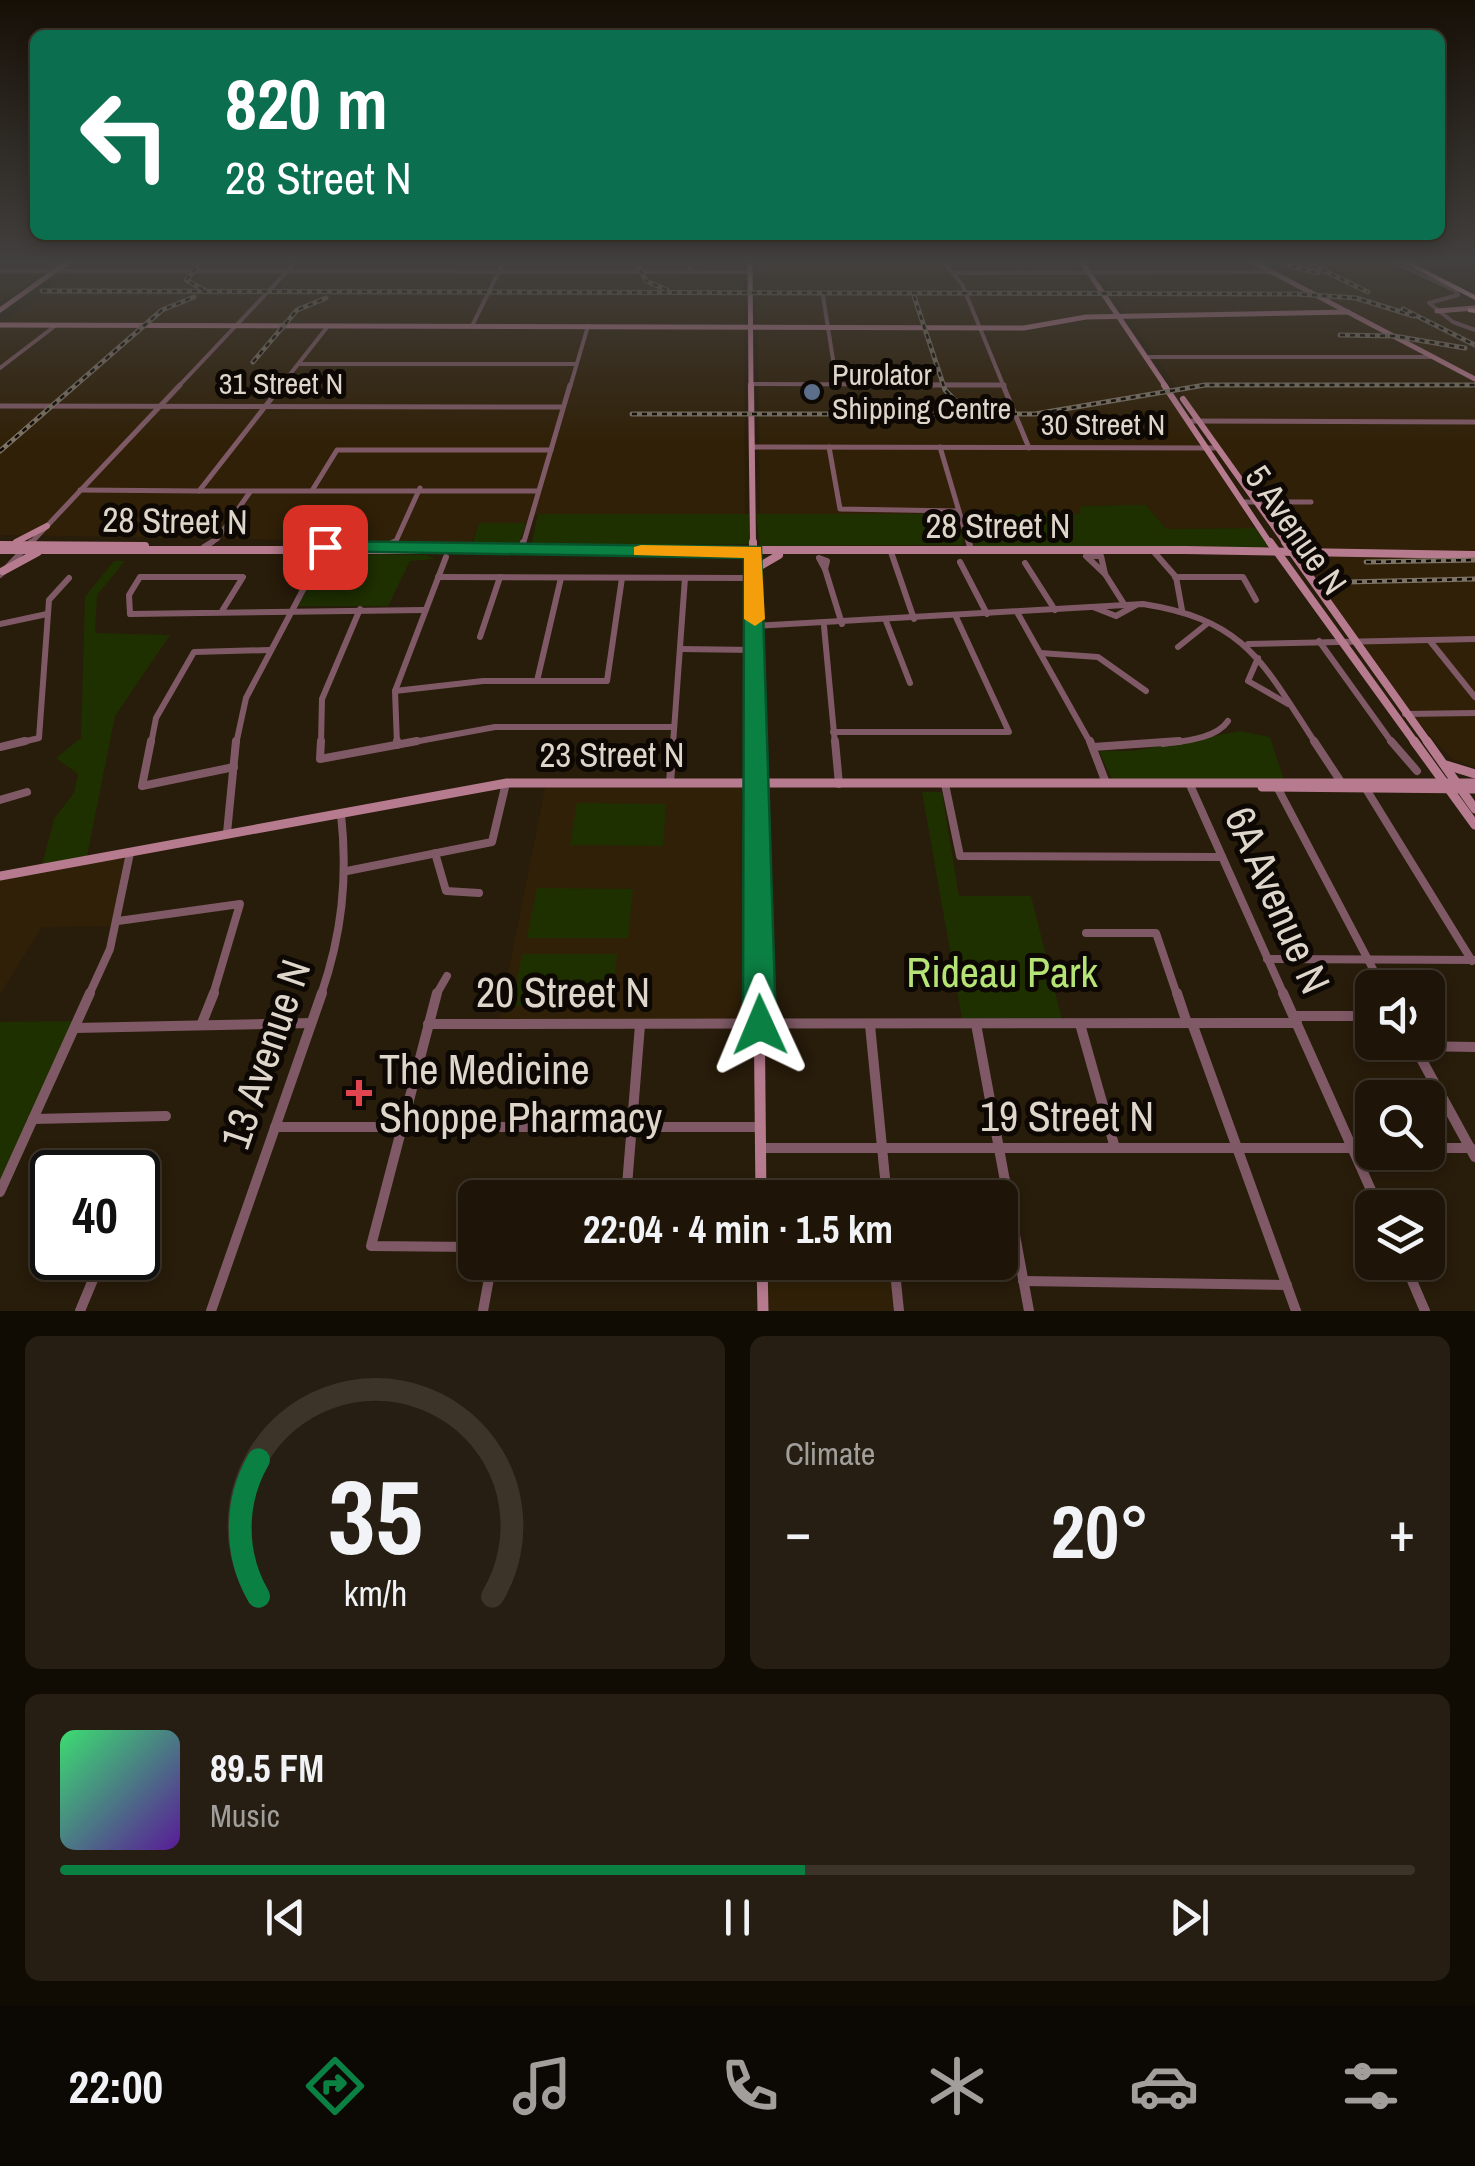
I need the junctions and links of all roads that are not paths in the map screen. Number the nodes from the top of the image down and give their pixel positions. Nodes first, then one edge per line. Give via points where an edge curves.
1 (240, 322) edge
2 (474, 322) edge
3 (750, 322) edge
4 (827, 322) edge
5 (977, 322) edge
6 (1051, 322) edge
7 (1126, 322) edge
8 (1367, 322) edge
9 (0, 325) edge
10 (54, 326) junction
11 (237, 326) junction
12 (328, 326) junction
13 (472, 326) junction
14 (588, 326) junction
15 (750, 326) junction
16 (828, 326) junction
17 (980, 328) junction
18 (1150, 356) junction
19 (1431, 357) junction
20 (299, 364) junction
21 (576, 364) junction
22 (0, 368) edge
23 (1475, 379) edge
24 (751, 384) junction
25 (837, 385) junction
26 (1004, 385) junction
27 (0, 406) edge
28 (160, 406) junction
29 (266, 407) junction
30 (563, 407) junction
31 (1196, 421) junction
32 (1475, 422) edge
33 (752, 447) junction
34 (829, 447) junction
35 (940, 447) junction
36 (1029, 448) junction
37 (1205, 448) junction
38 (1214, 448) junction
39 (551, 450) junction
40 (80, 490) junction
41 (313, 490) junction
42 (419, 490) junction
43 (199, 491) junction
44 (251, 491) junction
45 (538, 491) junction
46 (1247, 502) junction
47 (1311, 502) dead end
48 (959, 511) junction
49 (47, 526) junction
50 (219, 543) junction
51 (398, 544) junction
52 (75, 545) junction
53 (117, 545) junction
54 (1, 548) edge
55 (26, 548) junction
56 (324, 549) junction
57 (62, 550) junction
58 (522, 550) junction
59 (971, 550) junction
60 (1108, 550) junction
61 (1186, 550) junction
62 (463, 551) junction
63 (1218, 551) junction
64 (427, 552) junction
65 (754, 552) junction
66 (792, 552) junction
67 (891, 552) junction
68 (1277, 553) junction
69 (1290, 553) junction
70 (1168, 555) junction
71 (1475, 555) edge
72 (446, 557) junction
73 (960, 562) dead end
74 (1025, 563) dead end
75 (1288, 567) junction
76 (825, 569) dead end
77 (2, 573) edge
78 (753, 574) junction
79 (1105, 574) dead end
80 (438, 577) junction
81 (500, 577) junction
82 (1175, 577) junction
83 (69, 578) dead end
84 (561, 578) junction
85 (622, 578) junction
86 (685, 578) junction
87 (1256, 600) dead end
88 (1124, 604) junction
89 (1136, 604) junction
90 (1092, 606) junction
91 (292, 609) junction
92 (222, 610) junction
93 (360, 610) junction
94 (424, 610) junction
95 (1055, 610) junction
96 (1182, 610) junction
97 (1017, 612) junction
98 (47, 614) junction
99 (987, 614) junction
100 (956, 617) junction
101 (914, 619) junction
102 (886, 622) junction
103 (1208, 622) junction
104 (0, 624) edge
105 (842, 624) junction
106 (824, 625) junction
107 (755, 626) junction
108 (480, 637) dead end
109 (1475, 639) edge
110 (1318, 640) junction
111 (1340, 640) junction
112 (1429, 640) junction
113 (1352, 642) junction
114 (1248, 644) junction
115 (1178, 648) dead end
116 (269, 650) junction
117 (680, 650) junction
118 (755, 650) junction
119 (1040, 653) junction
120 (1257, 655) junction
121 (537, 681) junction
122 (910, 683) dead end
123 (395, 692) junction
124 (1146, 692) dead end
125 (1475, 698) edge
126 (1293, 707) junction
127 (1404, 714) junction
128 (1475, 714) edge
129 (1228, 721) dead end
130 (674, 727) junction
131 (833, 732) junction
132 (397, 745) junction
133 (0, 747) edge
134 (1093, 747) junction
135 (1438, 760) junction
136 (234, 767) junction
137 (1417, 771) dead end
138 (1475, 774) edge
139 (1342, 782) junction
140 (506, 783) junction
141 (670, 783) junction
142 (756, 784) junction
143 (839, 784) junction
144 (945, 784) junction
145 (1107, 784) junction
146 (1190, 785) junction
147 (1276, 785) junction
148 (1453, 786) junction
149 (1475, 786) edge
150 (1366, 789) junction
151 (26, 792) dead end
152 (0, 800) edge
153 (1475, 809) edge
154 (340, 813) junction
155 (1475, 825) edge
156 (227, 833) junction
157 (130, 852) junction
158 (435, 854) junction
159 (1222, 857) junction
160 (346, 872) junction
161 (0, 876) edge
162 (479, 894) dead end
163 (118, 921) junction
164 (1086, 932) dead end
165 (1368, 958) junction
166 (1267, 959) junction
167 (1473, 960) edge
168 (1374, 970) edge
169 (446, 976) dead end
170 (1355, 1017) edge
171 (1296, 1020) junction
172 (311, 1023) junction
173 (1190, 1023) junction
174 (202, 1024) junction
175 (428, 1024) junction
176 (976, 1024) junction
177 (1080, 1024) junction
178 (640, 1025) junction
179 (760, 1025) junction
180 (870, 1025) junction
181 (75, 1028) junction
182 (1445, 1045) edge
183 (1475, 1046) edge
184 (1422, 1060) edge
185 (166, 1116) dead end
186 (33, 1118) junction
187 (275, 1126) junction
188 (400, 1127) junction
189 (760, 1127) junction
190 (631, 1128) junction
191 (761, 1148) junction
192 (882, 1148) junction
193 (999, 1148) junction
194 (1115, 1148) junction
195 (1237, 1148) junction
196 (1353, 1148) junction
197 (1445, 1149) edge
198 (1473, 1151) edge
199 (627, 1180) edge
200 (761, 1180) edge
201 (885, 1180) edge
202 (1372, 1190) edge
203 (0, 1192) edge
204 (371, 1246) joint
205 (458, 1247) edge
206 (93, 1280) edge
207 (489, 1280) edge
208 (762, 1280) edge
209 (895, 1280) edge
210 (1412, 1280) edge
211 (1023, 1281) junction
212 (1287, 1285) junction
213 (80, 1311) edge
214 (211, 1311) edge
215 (484, 1311) edge
216 (763, 1311) edge
217 (898, 1311) edge
218 (1029, 1311) edge
219 (1296, 1311) edge
220 (1426, 1311) edge

1 - 11 street
2 - 13 street
3 - 15 street
4 - 16 street
5 - 17 street
6 - 17 street
7 - 18 street, 5 Avenue N
8 - 19 street
9 - 10 street
10 - 11 street
10 - 22 street
11 - 12 street
11 - 28 street
12 - 13 street
12 - 20 street
13 - 14 street
14 - 15 street
14 - 21 street
15 - 16 street
15 - 24 street
16 - 17 street
16 - 25 street
17 - 26 street
18 - 19 street
18 - 31 street, 5 Avenue N
19 - 23 street
20 - 21 street
20 - 29 street
21 - 30 street
24 - 25 street
24 - 33 street
25 - 26 street
26 - 36 street
27 - 28 street, 31 Street N
28 - 29 street, 31 Street N
28 - 40 street
29 - 30 street, 31 Street N
29 - 43 street
30 - 39 street
31 - 32 street
31 - 37 street, 5 Avenue N
31 - 38 street, 5 Avenue N
33 - 34 street, 30 Street N
33 - 65 street
34 - 35 street, 30 Street N
34 - 48 street via 840,509
35 - 36 street, 30 Street N
35 - 48 street
36 - 37 street, 30 Street N
37 - 38 street, 30 Street N
37 - 46 street, 5 Avenue N
38 - 46 street, 5 Avenue N
39 - 41 street via 337,450
39 - 45 street
40 - 43 street
40 - 49 street
41 - 42 street
41 - 44 street
42 - 45 street
42 - 51 street
43 - 44 street
44 - 50 street
45 - 58 street
46 - 47 street
46 - 68 street, 5 Avenue N
46 - 69 street, 5 Avenue N
48 - 59 street
49 - 52 street via 46,540
49 - 54 street
49 - 55 street
50 - 53 street, 28 Street N
50 - 56 street, 28 Street N
51 - 56 street, 28 Street N
51 - 58 street, 28 Street N
52 - 53 street, 28 Street N
52 - 55 street, 28 Street N
53 - 55 street
54 - 55 street, 28 Street N
54 - 77 street via 10,560
55 - 57 street, 28 Street N
55 - 77 street
56 - 57 street, 28 Street N
56 - 64 street, 28 Street N
56 - 91 street
57 - 77 street via 30,555
58 - 62 street, 28 Street N
58 - 65 street, 28 Street N
59 - 60 street, 28 Street N
59 - 67 street, 28 Street N
60 - 61 street, 28 Street N
60 - 70 street, 28 Street N
61 - 63 street, 28 Street N
61 - 70 street, 28 Street N
62 - 64 street, 28 Street N
62 - 72 street
63 - 68 street, 28 Street N
63 - 75 street
64 - 72 street
65 - 66 street, 28 Street N
65 - 78 street
66 - 67 street, 28 Street N
66 - 78 street via 771,557
67 - 101 street
68 - 69 street, 28 Street N
68 - 75 street, 5 Avenue N
69 - 71 street, 28 Street N
69 - 113 street, 5 Avenue N
70 - 82 street
72 - 80 street
73 - 99 street
74 - 95 street
75 - 111 street, 5 Avenue N
76 - 105 street
78 - 86 street
78 - 107 street
79 - 88 street
80 - 81 street
80 - 94 street
81 - 84 street
81 - 108 street
82 - 87 street via 1243,577
82 - 96 street
83 - 98 street via 50,596
84 - 85 street
84 - 121 street
85 - 86 street
85 - 121 street via 606,680
86 - 117 street
88 - 89 street
88 - 90 street
89 - 90 street via 1116,616
89 - 96 street
90 - 95 street
91 - 92 street
91 - 93 street
91 - 116 street
92 - 92 street via 130,614 129,595 140,577 243,576
93 - 94 street
93 - 132 street via 322,699 320,759
94 - 123 street
95 - 97 street
96 - 103 street
97 - 99 street
97 - 119 street
98 - 104 street
98 - 133 street via 39,738
99 - 100 street
100 - 101 street
100 - 131 street via 1009,732
101 - 102 street
102 - 105 street
102 - 122 street
103 - 114 street
103 - 115 street
105 - 106 street
106 - 107 street
106 - 131 street
107 - 118 street
109 - 112 street
110 - 111 street
110 - 114 street
110 - 137 street, 5 Avenue N
111 - 113 street
111 - 148 street, 5 Avenue N
112 - 113 street
112 - 125 street
113 - 127 street, 5 Avenue N
114 - 120 street
116 - 136 street via 242,710
116 - 136 street via 194,652 156,718 142,786
117 - 118 street
117 - 130 street
118 - 142 street
119 - 124 street via 1092,653
119 - 134 street
120 - 126 street
120 - 126 street via 1248,682
121 - 123 street
123 - 132 street
126 - 139 street
127 - 128 street
127 - 135 street, 5 Avenue N
129 - 134 street via 1208,734 1130,748
130 - 132 street via 495,727
130 - 141 street
131 - 143 street
134 - 145 street
135 - 138 street
135 - 148 street, 5 Avenue N
136 - 156 street
139 - 147 street, 23 Street N
139 - 148 street, 23 Street N
140 - 141 street, 23 Street N
140 - 154 street, 23 Street N
140 - 158 street via 492,842
141 - 142 street, 23 Street N
142 - 143 street, 23 Street N
142 - 179 street
143 - 144 street, 23 Street N
144 - 145 street, 23 Street N
144 - 159 street via 960,856
145 - 146 street, 23 Street N
146 - 147 street, 23 Street N
146 - 159 street, 6A Avenue N
147 - 150 street, 23 Street N
147 - 165 street
148 - 149 street
148 - 150 street, 23 Street N
148 - 153 street, 5 Avenue N
148 - 155 street, 5 Avenue N
150 - 167 street
151 - 152 street
154 - 156 street, 23 Street N
154 - 160 street, 13 Avenue N
156 - 157 street, 23 Street N
157 - 161 street, 23 Street N
157 - 163 street
158 - 160 street
158 - 162 street via 446,891
159 - 166 street, 6A Avenue N
160 - 172 street, 13 Avenue N via 336,948
163 - 174 street via 240,904
163 - 181 street
164 - 173 street via 1156,933
165 - 166 street
165 - 167 street
165 - 168 street
166 - 171 street, 6A Avenue N
169 - 175 street
170 - 171 street, 20 Street N
171 - 173 street, 20 Street N
171 - 196 street, 6A Avenue N
172 - 174 street
172 - 187 street, 13 Avenue N
173 - 177 street, 20 Street N
173 - 195 street
174 - 181 street
175 - 178 street, 20 Street N
175 - 188 street
176 - 177 street, 20 Street N
176 - 180 street, 20 Street N
176 - 193 street
177 - 194 street
178 - 179 street, 20 Street N
178 - 190 street
179 - 180 street, 20 Street N
179 - 189 street
180 - 192 street
181 - 186 street
182 - 183 street
184 - 198 street
185 - 186 street
186 - 203 street
187 - 188 street
187 - 214 street, 13 Avenue N
188 - 190 street
188 - 204 street
189 - 190 street
189 - 191 street
190 - 199 street
191 - 192 street, 19 Street N
191 - 200 street
192 - 193 street, 19 Street N
192 - 201 street
193 - 194 street, 19 Street N
193 - 211 street
194 - 195 street, 19 Street N
195 - 196 street, 19 Street N
195 - 212 street
196 - 202 street, 6A Avenue N
197 - 198 street
204 - 205 street
206 - 213 street
207 - 215 street
208 - 216 street
209 - 217 street
210 - 220 street
211 - 212 street
211 - 218 street
212 - 219 street

